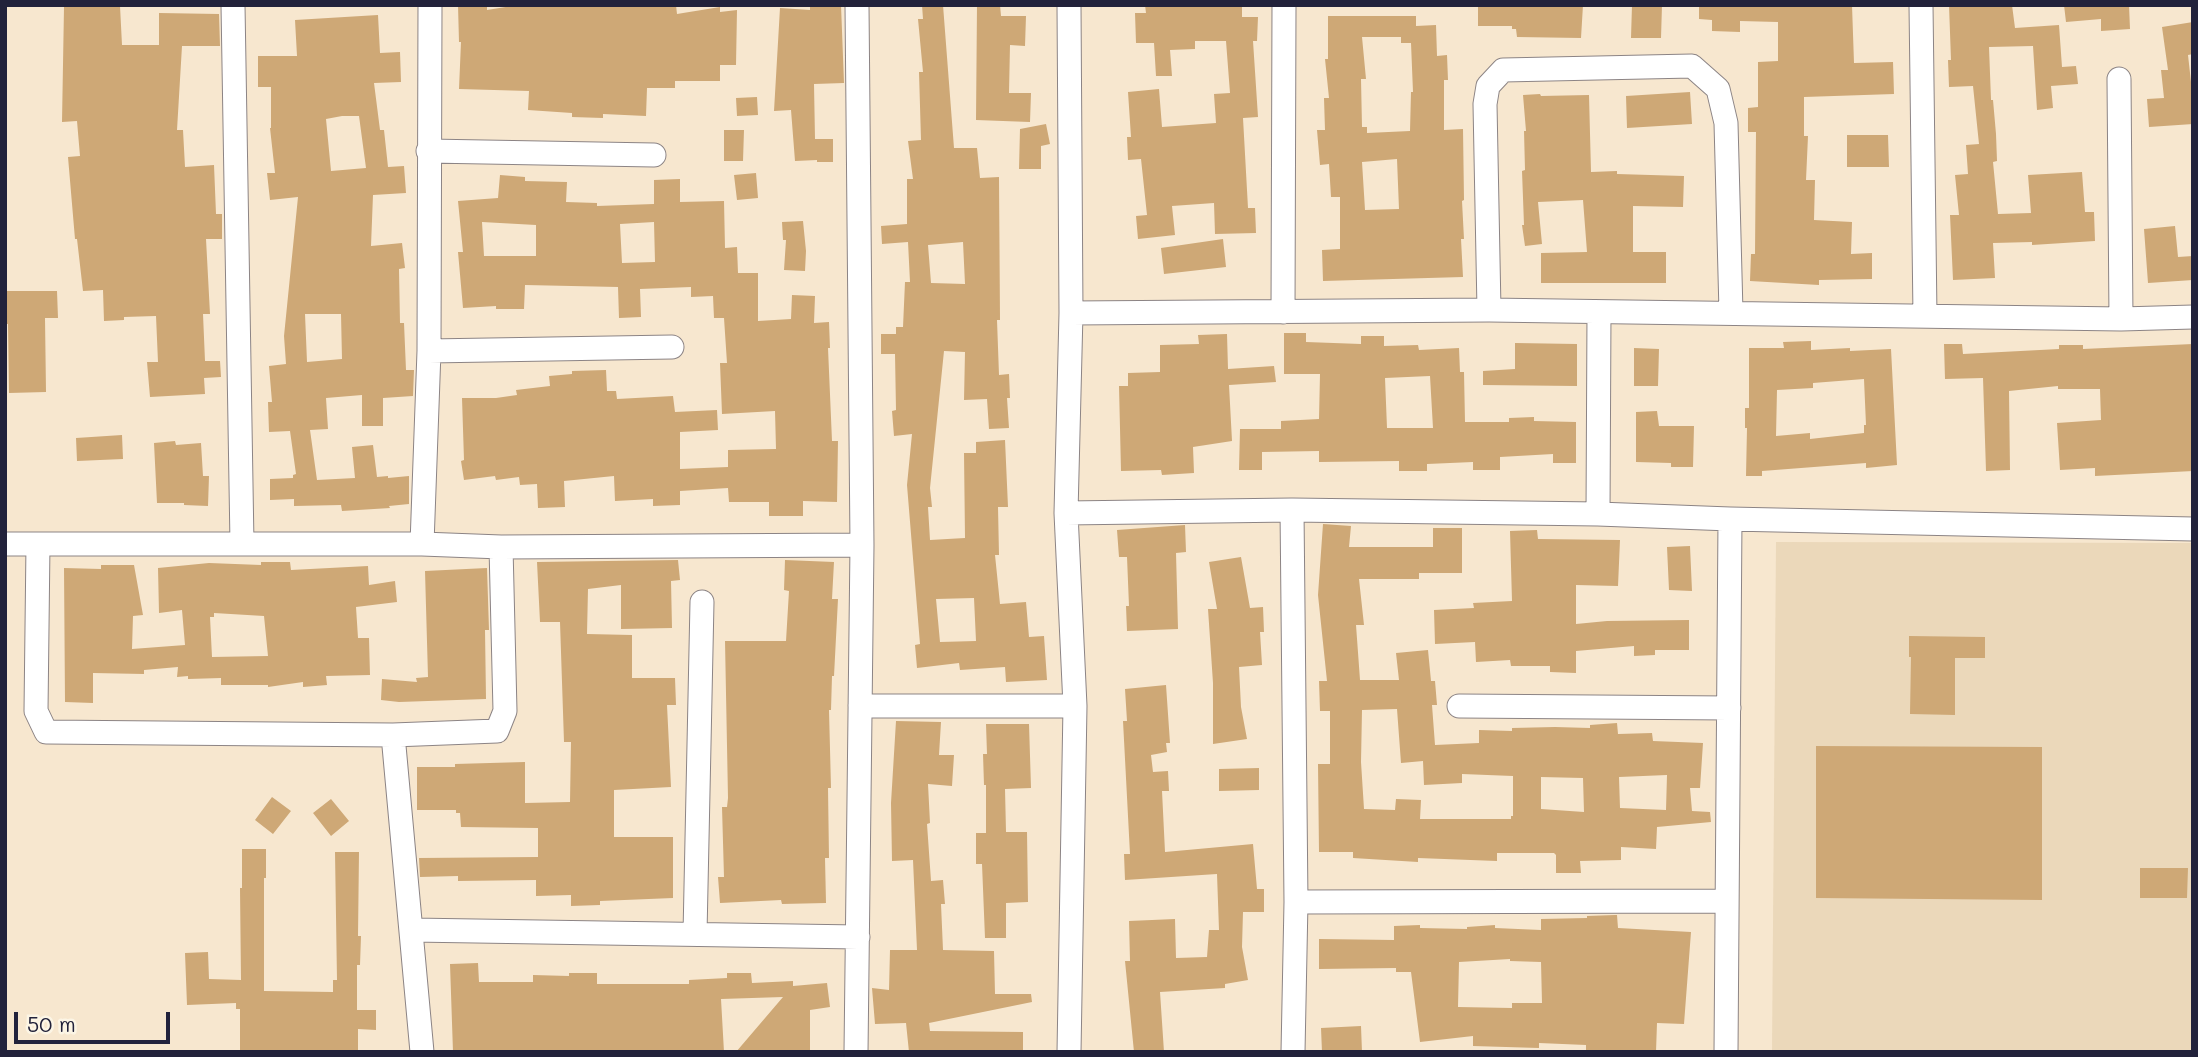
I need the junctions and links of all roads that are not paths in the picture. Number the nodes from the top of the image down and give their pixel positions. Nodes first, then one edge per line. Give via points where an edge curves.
1 (233, 5) edge
2 (430, 5) edge
3 (857, 5) edge
4 (1069, 5) edge
5 (1284, 5) edge
6 (1921, 5) edge
7 (2119, 79) dead end
8 (428, 151) junction
9 (654, 155) dead end
10 (1489, 310) junction
11 (1283, 312) junction
12 (1599, 312) junction
13 (1731, 312) junction
14 (1072, 313) junction
15 (1925, 316) junction
16 (2193, 317) edge
17 (2121, 319) junction
18 (672, 347) dead end
19 (429, 351) junction
20 (1292, 510) junction
21 (1066, 513) junction
22 (1598, 514) junction
23 (1730, 519) junction
24 (2193, 529) edge
25 (5, 544) edge
26 (38, 544) junction
27 (242, 544) junction
28 (422, 544) junction
29 (862, 545) junction
30 (501, 547) junction
31 (702, 602) dead end
32 (860, 706) junction
33 (1074, 706) junction
34 (1459, 706) dead end
35 (1730, 708) junction
36 (393, 735) junction
37 (1727, 901) junction
38 (1296, 902) junction
39 (412, 930) junction
40 (695, 934) junction
41 (858, 937) junction
42 (422, 1052) edge
43 (856, 1052) edge
44 (1069, 1052) edge
45 (1293, 1052) edge
46 (1726, 1052) edge

1 - 27 street
2 - 8 street
3 - 29 street
4 - 14 street
5 - 11 street
6 - 15 street
7 - 17 street
8 - 9 street
8 - 19 street
10 - 11 street
10 - 12 street
10 - 13 street via 1488,86 1503,70 1692,66 1718,89 1726,123
11 - 14 street
12 - 13 street
12 - 22 street
13 - 15 street
14 - 21 street
15 - 17 street
16 - 17 street
18 - 19 street
19 - 28 street
20 - 21 street
20 - 22 street
20 - 38 street
21 - 33 street
22 - 23 street
23 - 24 street
23 - 35 street
25 - 26 street
26 - 27 street
26 - 36 street via 36,711 46,732
27 - 28 street
28 - 30 street
29 - 30 street
29 - 32 street
30 - 36 street via 505,711 497,731
31 - 40 street
32 - 33 street
32 - 41 street
33 - 44 street
34 - 35 street
35 - 37 street
36 - 39 street
37 - 38 street
37 - 46 street
38 - 45 street
39 - 40 street
39 - 42 street
40 - 41 street
41 - 43 street

